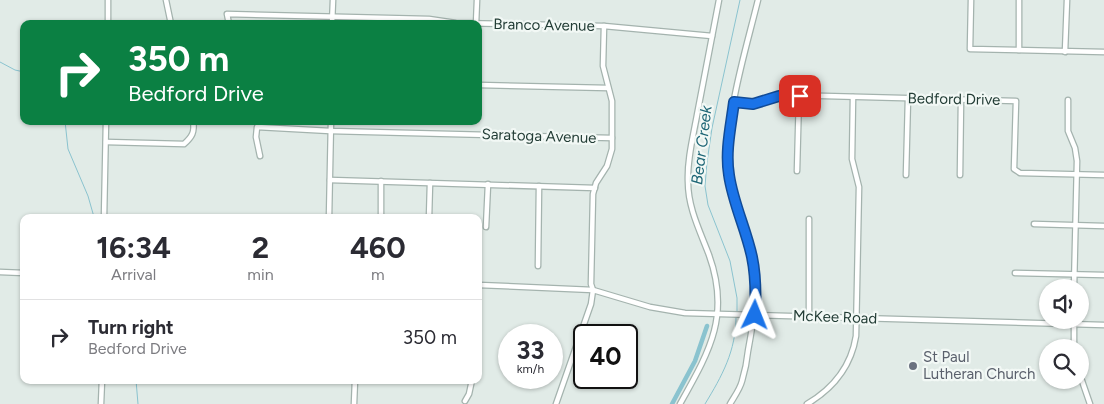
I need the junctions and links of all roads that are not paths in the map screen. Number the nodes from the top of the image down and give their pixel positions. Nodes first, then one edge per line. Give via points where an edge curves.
1 (108, 0) edge
2 (166, 0) edge
3 (333, 0) edge
4 (477, 0) edge
5 (719, 0) edge
6 (758, 0) edge
7 (971, 0) edge
8 (1019, 0) edge
9 (1067, 0) edge
10 (332, 17) junction
11 (108, 20) edge
12 (170, 20) edge
13 (228, 20) edge
14 (436, 20) edge
15 (476, 20) edge
16 (482, 24) edge
17 (604, 26) junction
18 (712, 36) junction
19 (1019, 50) junction
20 (1065, 52) junction
21 (1104, 52) edge
22 (482, 85) edge
23 (608, 88) junction
24 (800, 96) junction
25 (854, 97) junction
26 (908, 98) junction
27 (961, 100) junction
28 (1068, 100) dead end
29 (734, 102) junction
30 (106, 125) edge
31 (193, 125) edge
32 (331, 125) edge
33 (330, 131) junction
34 (612, 138) junction
35 (106, 142) junction
36 (260, 156) dead end
37 (797, 171) dead end
38 (1077, 174) junction
39 (906, 175) dead end
40 (960, 175) dead end
41 (1104, 175) edge
42 (330, 180) junction
43 (381, 181) junction
44 (430, 183) junction
45 (488, 184) junction
46 (539, 186) junction
47 (595, 188) junction
48 (104, 214) edge
49 (329, 214) edge
50 (381, 214) edge
51 (429, 214) edge
52 (809, 219) dead end
53 (1034, 224) dead end
54 (1075, 226) junction
55 (1104, 226) edge
56 (486, 227) dead end
57 (538, 266) dead end
58 (0, 272) edge
59 (20, 273) edge
60 (1015, 273) dead end
61 (1074, 275) junction
62 (1104, 275) edge
63 (1074, 279) edge
64 (482, 285) edge
65 (593, 290) junction
66 (717, 314) junction
67 (752, 315) junction
68 (809, 316) junction
69 (857, 318) junction
70 (1039, 321) edge
71 (1089, 324) edge
72 (1104, 325) edge
73 (102, 384) edge
74 (355, 384) edge
75 (471, 384) edge
76 (1085, 389) edge
77 (465, 401) dead end
78 (101, 404) edge
79 (354, 404) edge
80 (556, 404) edge
81 (680, 404) edge
82 (730, 404) edge
83 (807, 404) edge
84 (1090, 404) edge

1 - 11 street
2 - 12 street
3 - 10 street
4 - 15 street
5 - 18 street
6 - 29 street
7 - 19 street via 970,49
8 - 19 street
9 - 20 street
10 - 13 street, Branco Avenue via 227,14
10 - 14 street, Branco Avenue
16 - 17 street, Branco Avenue
17 - 18 street, Branco Avenue
17 - 23 street via 603,66
18 - 66 street via 688,181 690,204 714,270
19 - 20 street
20 - 21 street
22 - 23 street
23 - 34 street via 612,101
24 - 25 street, Bedford Drive
24 - 29 street, Bedford Drive via 779,96 753,104
24 - 37 street
25 - 26 street, Bedford Drive
25 - 69 street via 852,158 859,187
26 - 27 street, Bedford Drive
26 - 39 street
27 - 38 street, Bedford Drive via 1016,101 1014,169 1020,173
27 - 40 street
28 - 38 street via 1068,131 1077,154
29 - 67 street via 728,166 752,257 756,292
30 - 35 street
31 - 35 street via 194,132 184,144
32 - 33 street
33 - 34 street, Saratoga Avenue
33 - 36 street, Saratoga Avenue via 256,127
33 - 42 street
34 - 47 street via 607,166
35 - 48 street
38 - 41 street, Bedford Drive
38 - 54 street
42 - 43 street
42 - 49 street
43 - 44 street
43 - 50 street
44 - 45 street
44 - 51 street
45 - 46 street
45 - 56 street
46 - 47 street
46 - 57 street
47 - 65 street via 592,204
52 - 68 street
53 - 54 street
54 - 55 street
54 - 61 street
58 - 59 street
60 - 61 street
61 - 62 street
61 - 63 street
64 - 65 street, McKee Road
65 - 66 street, McKee Road via 668,311
65 - 80 street via 590,310
66 - 67 street, McKee Road
66 - 81 street via 705,358
67 - 68 street, McKee Road
67 - 82 street via 742,382
68 - 69 street, McKee Road
69 - 70 street, McKee Road
69 - 83 street via 855,342 844,371 836,382
71 - 72 street, McKee Road
73 - 78 street
74 - 79 street
75 - 77 street
76 - 84 street

